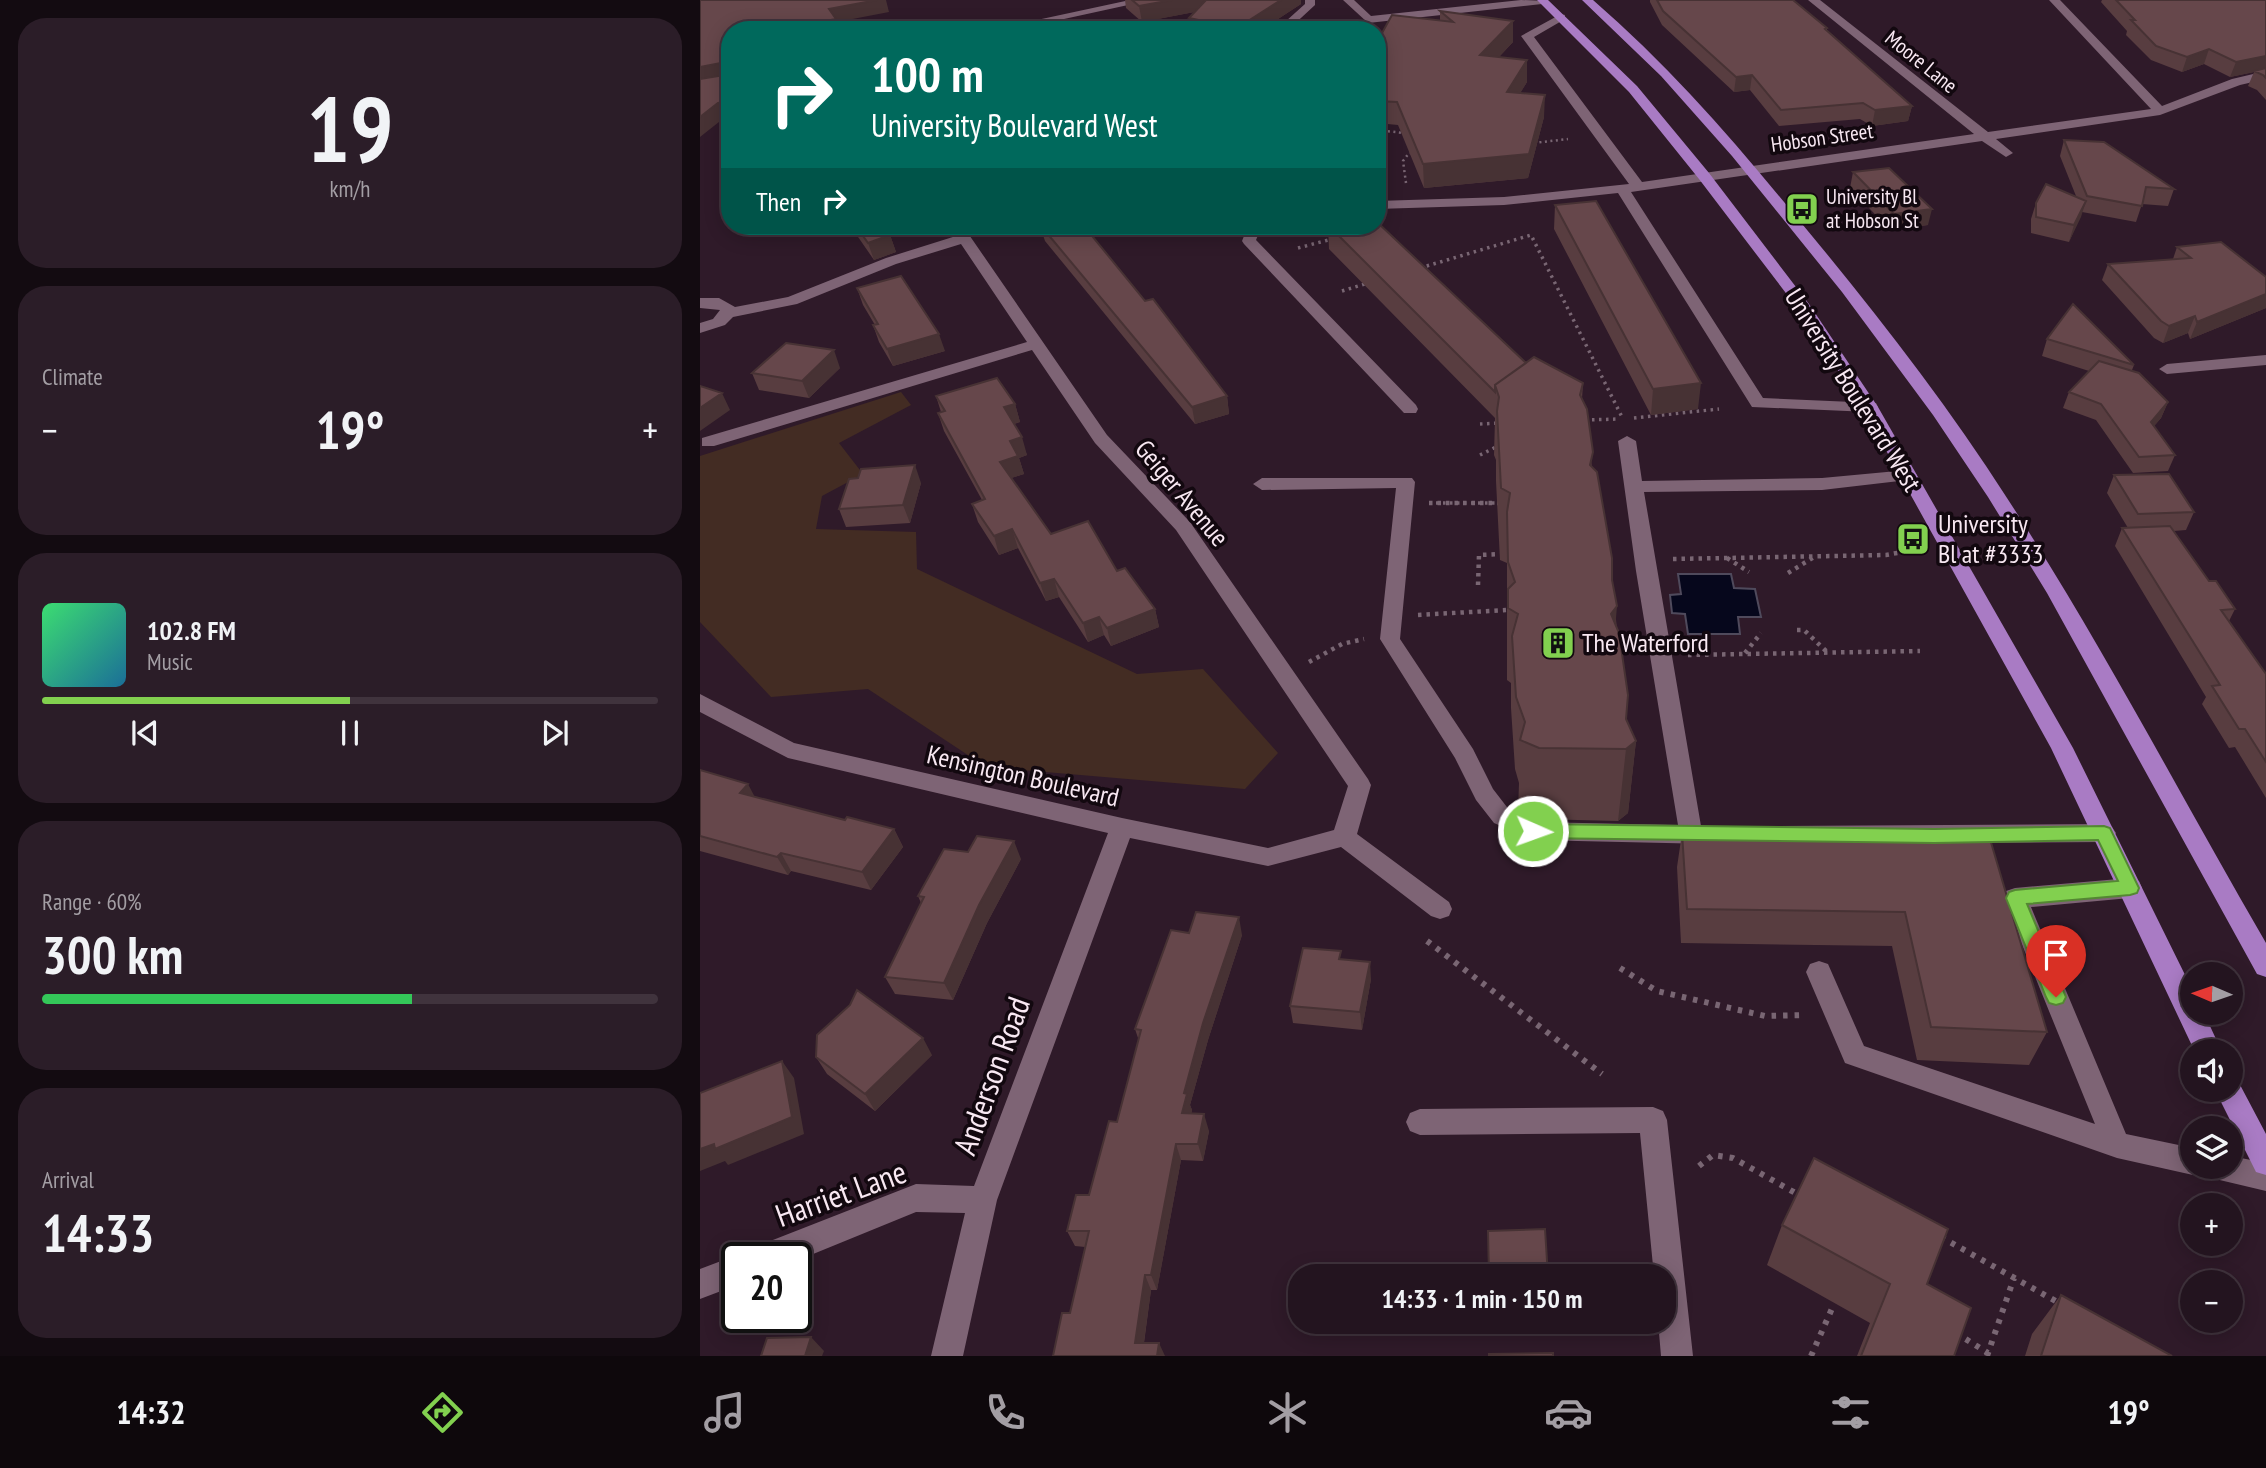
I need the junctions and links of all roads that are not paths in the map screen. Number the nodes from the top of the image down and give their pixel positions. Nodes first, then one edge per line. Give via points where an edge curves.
1 (1063, 0) edge
2 (1146, 0) edge
3 (1310, 0) edge
4 (1348, 0) edge
5 (1542, 0) edge
6 (1587, 0) edge
7 (1813, 0) edge
8 (2054, 0) edge
9 (1077, 13) junction
10 (1561, 17) junction
11 (1039, 21) edge
12 (1291, 21) edge
13 (2266, 75) edge
14 (2160, 111) junction
15 (1984, 136) junction
16 (2007, 153) dead end
17 (1750, 170) junction
18 (1704, 176) junction
19 (1630, 188) junction
20 (1386, 205) edge
21 (953, 235) edge
22 (962, 235) edge
23 (1252, 235) edge
24 (700, 303) edge
25 (728, 313) junction
26 (700, 328) edge
27 (1036, 344) junction
28 (2266, 360) edge
29 (2167, 369) dead end
30 (1870, 407) junction
31 (1410, 409) dead end
32 (1627, 441) dead end
33 (708, 442) dead end
34 (1908, 475) junction
35 (1262, 484) dead end
36 (1634, 487) junction
37 (700, 702) edge
38 (1122, 827) junction
39 (2104, 832) junction
40 (1691, 834) junction
41 (1344, 837) junction
42 (2130, 888) junction
43 (1440, 909) dead end
44 (2266, 966) edge
45 (1819, 972) dead end
46 (2203, 1039) edge
47 (2238, 1102) edge
48 (2253, 1121) edge
49 (1420, 1122) dead end
50 (2117, 1145) junction
51 (2180, 1159) edge
52 (2266, 1163) edge
53 (2243, 1172) edge
54 (2266, 1177) edge
55 (983, 1200) junction
56 (805, 1242) edge
57 (721, 1276) edge
58 (700, 1284) edge
59 (947, 1356) edge
60 (1677, 1356) edge

1 - 9 street
2 - 9 street
3 - 12 street
4 - 5 street via 1368,20
5 - 10 main road, University Boulevard West
6 - 17 main road, University Boulevard West via 1668,76
7 - 15 street, Moore Lane
8 - 14 street
9 - 11 street
10 - 18 main road, University Boulevard West via 1633,89
10 - 19 street via 1527,36
13 - 14 street, Hobson Street
14 - 15 street, Hobson Street
15 - 16 street, Moore Lane
15 - 17 street, Hobson Street
17 - 18 street, Hobson Street
17 - 44 main road, University Boulevard West via 1906,363 2024,538
18 - 19 street, Hobson Street
18 - 30 main road, University Boulevard West via 1804,307
19 - 20 street, Hobson Street via 1504,201
19 - 30 street via 1758,403
21 - 25 street via 792,301
22 - 27 street, Geiger Avenue
23 - 31 street via 1250,241
24 - 25 street via 719,303
25 - 26 street via 719,322
27 - 33 street
27 - 41 street, Geiger Avenue via 1101,439 1183,526 1360,785
28 - 29 street
30 - 34 main road, University Boulevard West
32 - 36 street
34 - 36 street via 1822,484
34 - 39 main road, University Boulevard West via 2062,748
35 - 40 street via 1406,482 1391,639 1465,755 1483,794 1502,817 1533,831
36 - 40 street
37 - 38 street, Kensington Boulevard via 788,750
38 - 41 street, Kensington Boulevard via 1268,857
38 - 55 street, Anderson Road
39 - 40 street
39 - 42 main road, University Boulevard West
41 - 43 street
42 - 46 main road, University Boulevard West
42 - 50 street via 2015,898
45 - 50 street via 1854,1055
47 - 48 main road
48 - 52 main road
49 - 60 street via 1653,1120
50 - 51 street
53 - 54 street
55 - 56 street, Harriet Lane via 916,1198
55 - 59 street, Anderson Road
57 - 58 street

